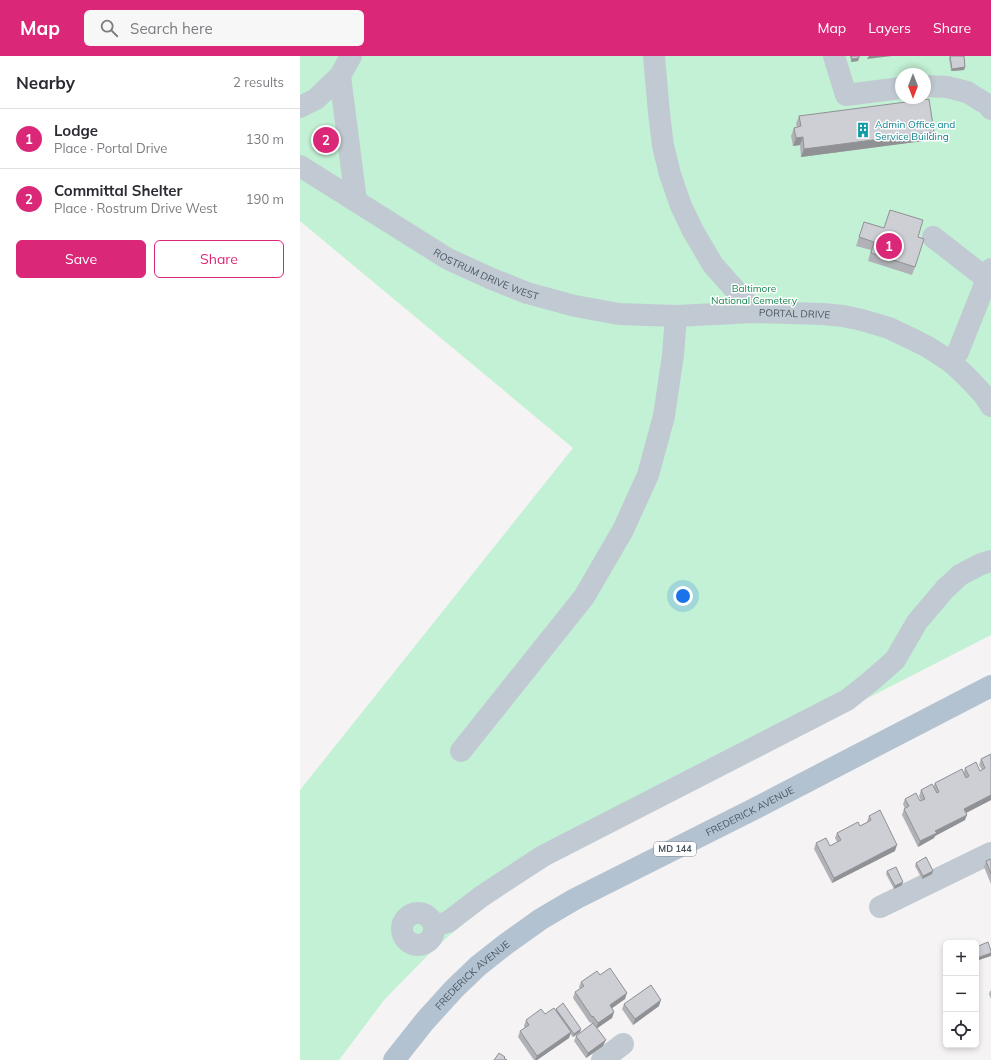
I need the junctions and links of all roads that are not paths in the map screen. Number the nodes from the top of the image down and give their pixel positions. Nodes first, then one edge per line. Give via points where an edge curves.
1 (351, 56) edge
2 (654, 56) edge
3 (834, 56) edge
4 (340, 76) junction
5 (931, 87) edge
6 (895, 89) edge
7 (300, 107) edge
8 (991, 108) edge
9 (300, 166) edge
10 (356, 201) junction
11 (933, 238) dead end
12 (989, 274) edge
13 (755, 312) junction
14 (676, 316) junction
15 (951, 362) junction
16 (991, 406) edge
17 (991, 561) edge
18 (991, 686) edge
19 (461, 751) dead end
20 (991, 853) edge
21 (880, 907) dead end
22 (434, 926) dead end
23 (623, 1044) dead end
24 (394, 1060) edge
25 (602, 1060) edge

1 - 4 street
2 - 13 street, PORTAL DRIVE via 662,146 681,206 713,265
3 - 6 street via 846,95
4 - 7 street via 316,99
4 - 10 street
5 - 8 street via 968,92
9 - 10 street, ROSTRUM DRIVE WEST
10 - 14 street, ROSTRUM DRIVE WEST via 448,259 527,293 619,314
11 - 12 street
12 - 15 street via 958,352
13 - 14 street, ROSTRUM DRIVE WEST
13 - 15 street, PORTAL DRIVE via 823,314 862,320 889,328 928,347
14 - 19 street via 664,416 648,475 623,530 584,597
15 - 16 street, PORTAL DRIVE via 983,394
17 - 22 street via 960,575 945,589 917,622 895,660 847,700 543,856 448,922
18 - 24 main road, FREDERICK AVENUE / MD 144 via 575,899 541,919 478,966 454,989
20 - 21 street
23 - 25 street

